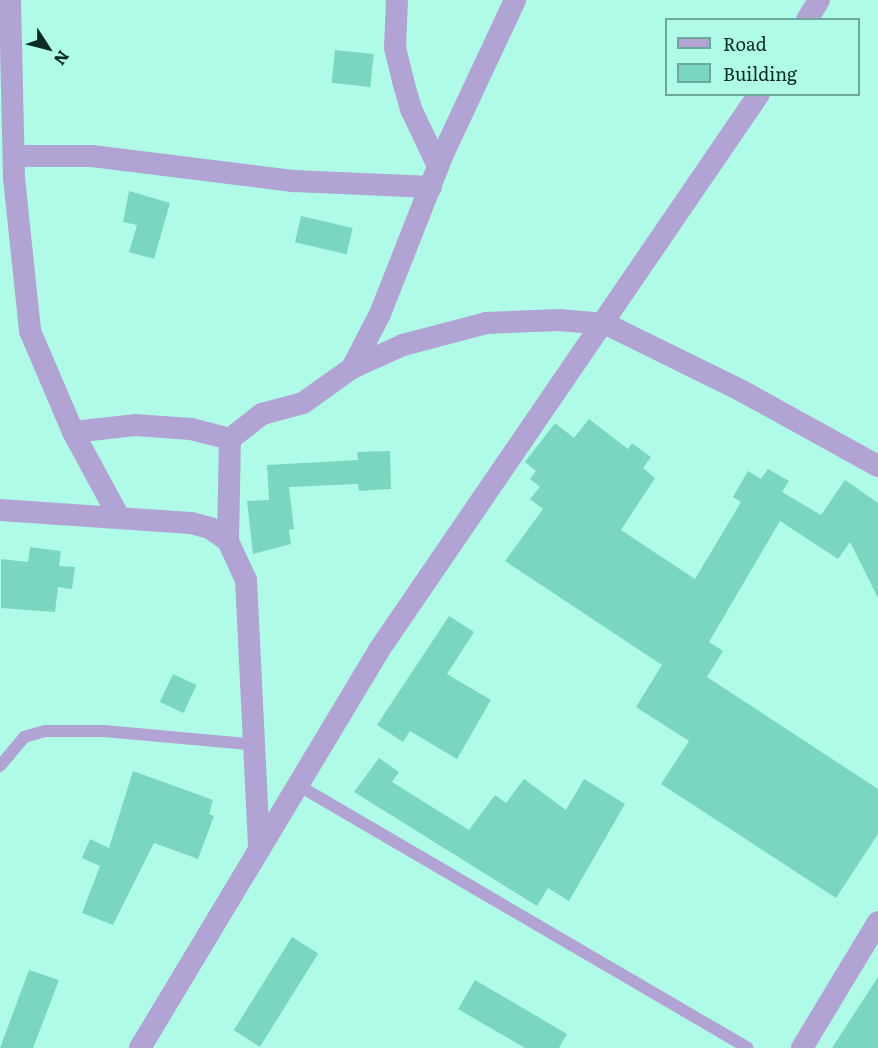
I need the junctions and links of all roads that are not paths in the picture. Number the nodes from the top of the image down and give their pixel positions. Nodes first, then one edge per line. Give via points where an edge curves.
1 (10, 0) edge
2 (397, 0) edge
3 (819, 0) edge
4 (513, 2) edge
5 (808, 18) edge
6 (758, 96) edge
7 (9, 171) edge
8 (435, 177) junction
9 (606, 324) junction
10 (352, 368) junction
11 (73, 432) junction
12 (230, 439) junction
13 (878, 466) edge
14 (0, 510) edge
15 (119, 517) junction
16 (228, 541) junction
17 (257, 745) junction
18 (0, 766) edge
19 (296, 784) junction
20 (259, 851) junction
21 (878, 922) edge
22 (140, 1048) edge
23 (747, 1048) edge
24 (802, 1048) edge

1 - 7 street
2 - 8 street via 395,48
3 - 5 street
4 - 8 street
6 - 9 street
7 - 8 street via 92,156 294,181
7 - 11 street via 30,331
8 - 10 street via 380,315
9 - 10 street via 559,320 486,323 403,345
9 - 13 street via 742,391
9 - 19 street via 462,525
10 - 12 street via 303,403 262,414
11 - 12 street via 135,425 191,429
11 - 15 street
12 - 16 street
14 - 15 street
15 - 16 street via 191,523 210,528
16 - 17 street via 246,580
17 - 18 lane via 104,731 45,731 24,737
17 - 20 street
19 - 20 street
19 - 23 lane
20 - 22 street
21 - 24 street

